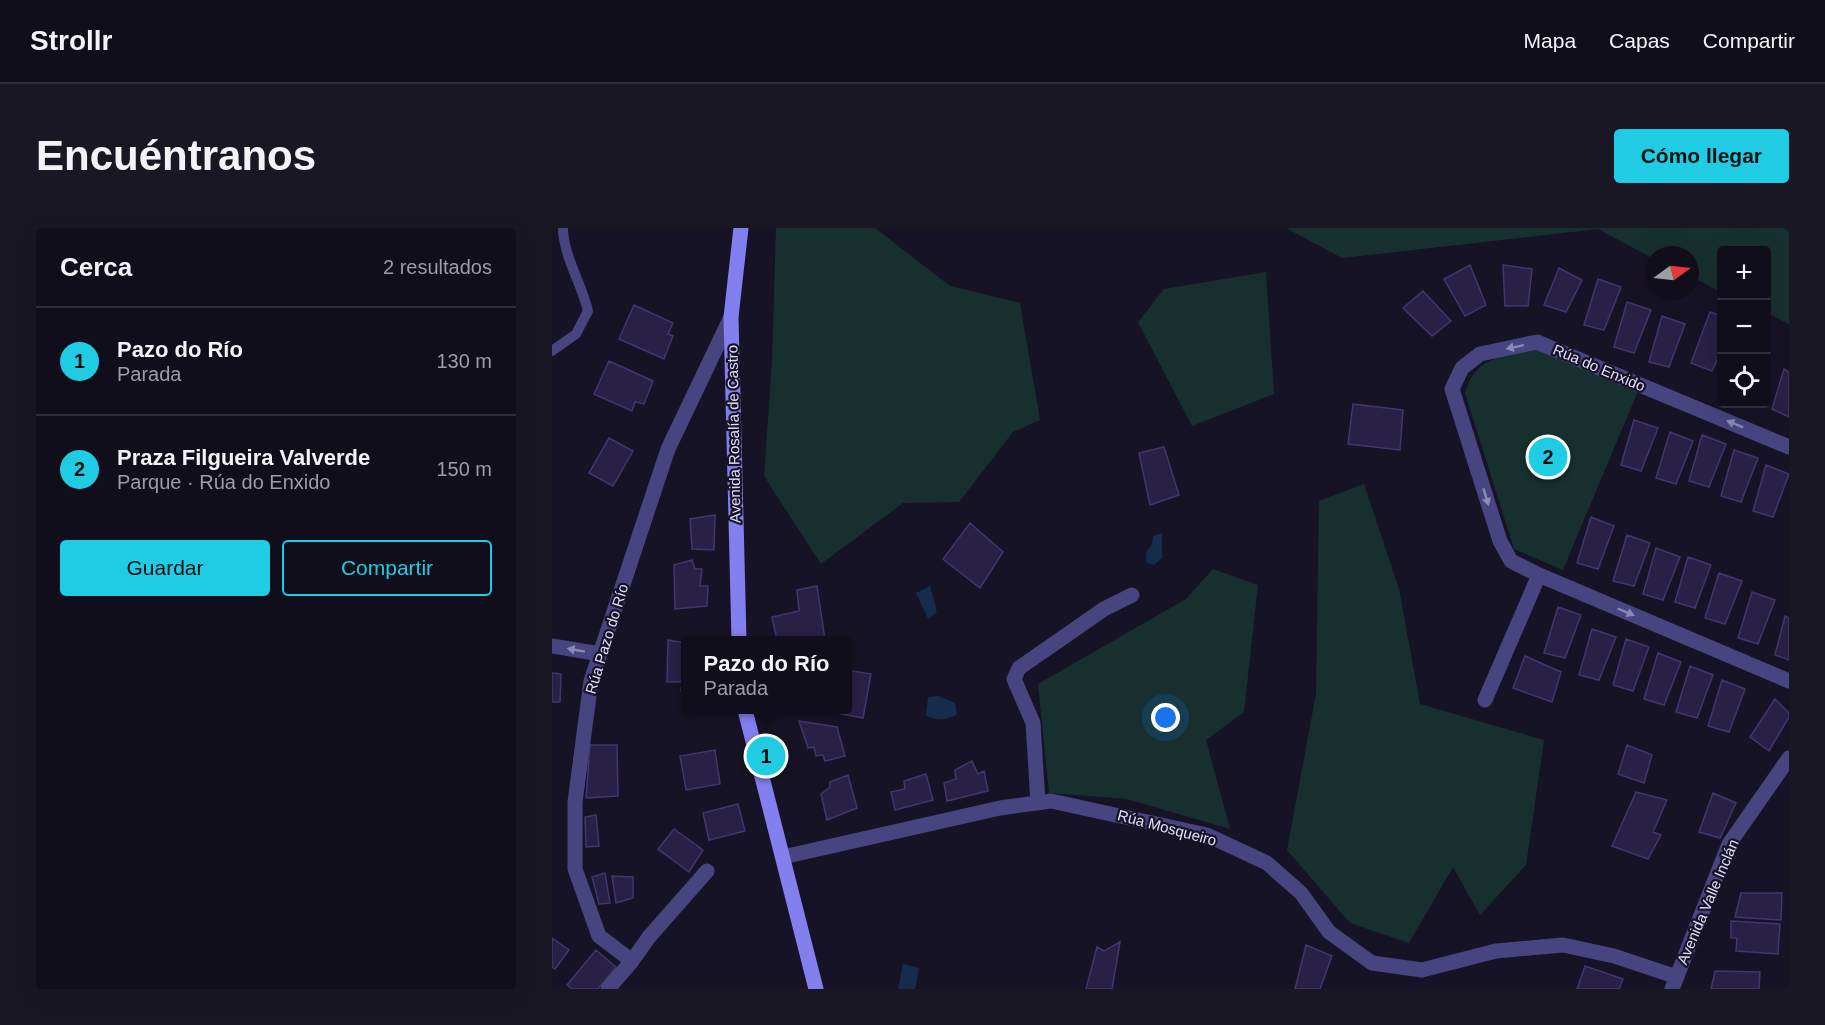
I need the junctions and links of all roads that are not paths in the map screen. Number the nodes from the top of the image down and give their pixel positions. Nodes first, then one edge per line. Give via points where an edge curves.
1 (563, 228) edge
2 (741, 228) edge
3 (731, 317) junction
4 (552, 351) edge
5 (1789, 447) edge
6 (1539, 575) junction
7 (1132, 595) dead end
8 (740, 636) edge
9 (552, 646) edge
10 (600, 654) junction
11 (1789, 681) edge
12 (1485, 700) dead end
13 (746, 714) edge
14 (1789, 758) edge
15 (1038, 803) junction
16 (783, 857) junction
17 (707, 871) dead end
18 (632, 961) junction
19 (1675, 983) edge
20 (608, 989) edge
21 (816, 989) edge

1 - 4 lane via 567,253 583,287 588,311 576,334
2 - 3 street, Avenida Rosalía de Castro
3 - 8 street, Avenida Rosalía de Castro
3 - 10 street, Rúa Pazo do Río via 668,449
5 -> 6 street, Rúa do Enxido via 1537,342 1480,354 1462,368 1452,389 1500,541 1511,561
6 -> 11 street, Rúa do Enxido
6 - 12 street
7 - 15 street via 1104,609 1019,668 1014,680 1033,723
10 -> 9 street
10 - 18 street, Rúa Pazo do Río via 591,681 575,802 575,869 599,936
13 - 16 street
14 - 19 street, Avenida Valle Inclán via 1729,844
15 - 16 street, Rúa Mosqueiro
15 - 19 street, Rúa Mosqueiro via 1051,801 1122,814 1207,836 1267,863 1301,893 1329,932 1372,963 1422,970 1496,951 1563,945 1614,956
16 - 21 street
17 - 18 street
18 - 20 street

